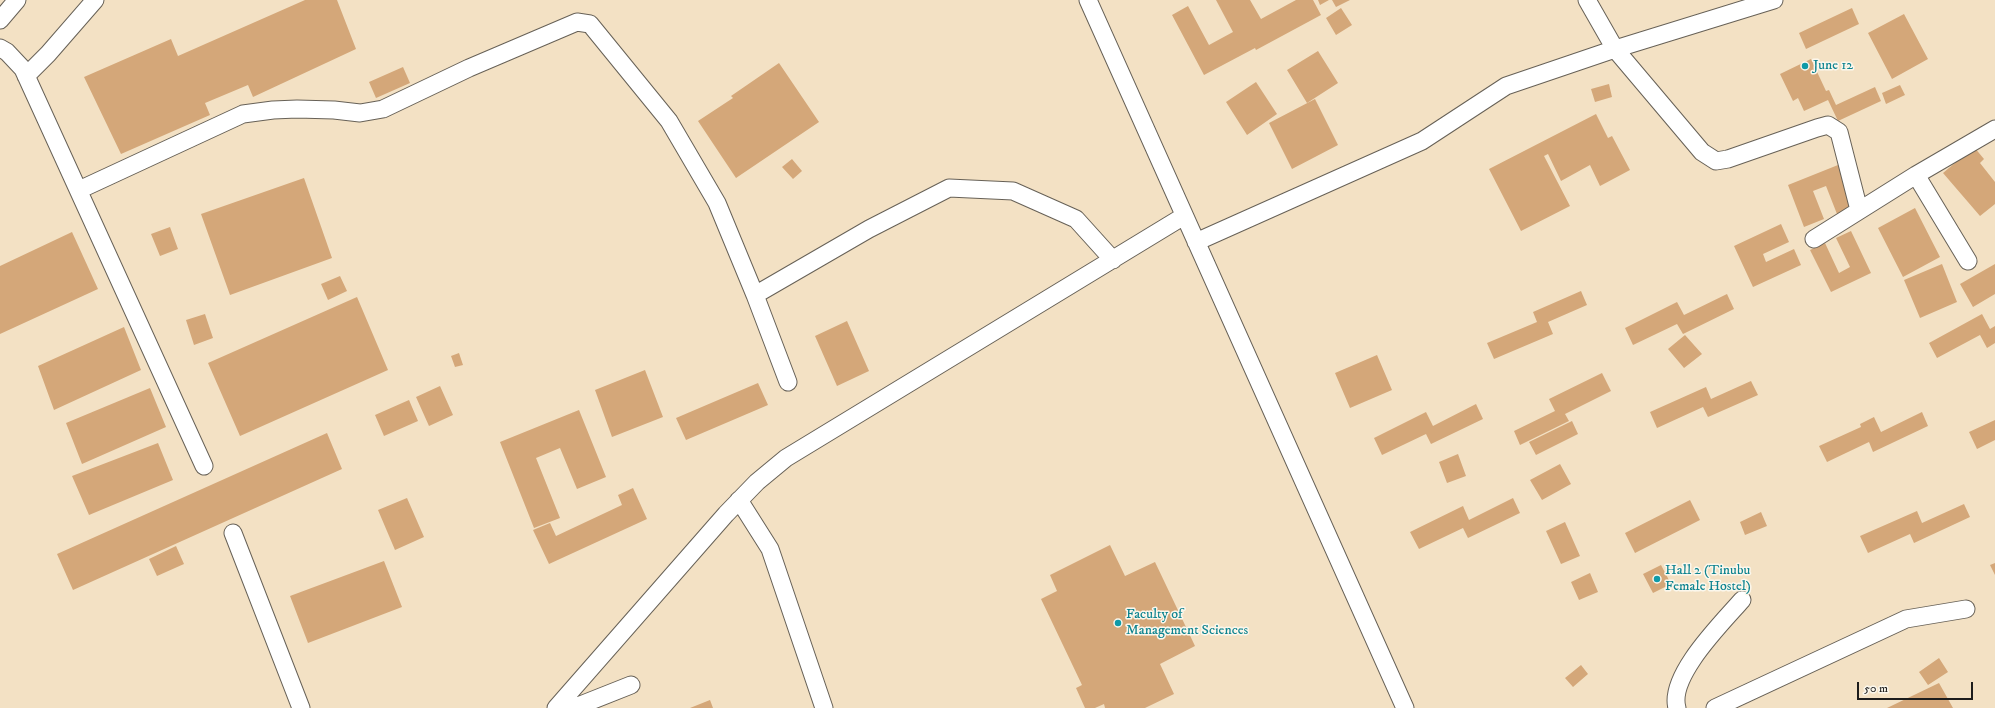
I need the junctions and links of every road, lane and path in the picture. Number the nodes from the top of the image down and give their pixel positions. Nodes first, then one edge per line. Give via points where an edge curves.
1 (17, 0) edge
2 (95, 0) edge
3 (1088, 0) edge
4 (1587, 0) edge
5 (1774, 0) edge
6 (0, 20) edge
7 (0, 48) edge
8 (1615, 49) junction
9 (26, 76) junction
10 (1995, 129) edge
11 (1916, 175) junction
12 (79, 190) junction
13 (1859, 210) junction
14 (1184, 216) junction
15 (1814, 239) dead end
16 (1196, 242) junction
17 (1113, 260) junction
18 (1968, 261) dead end
19 (755, 295) junction
20 (788, 382) dead end
21 (204, 466) dead end
22 (739, 500) junction
23 (233, 533) dead end
24 (1742, 600) dead end
25 (1966, 609) dead end
26 (631, 685) dead end
27 (301, 708) edge
28 (556, 708) edge
29 (572, 708) edge
30 (824, 708) edge
31 (1405, 708) edge
32 (1677, 708) edge
33 (1715, 708) edge

1 - 6 street
2 - 9 street
3 - 14 street
4 - 8 street
5 - 8 street
7 - 9 street via 7,52
8 - 13 street via 1702,152 1716,161 1817,128 1828,125 1834,128 1839,132 1844,147
8 - 16 street via 1506,86 1422,141
9 - 12 street
10 - 11 street
11 - 13 street
11 - 18 street
12 - 19 street via 243,114 273,110 334,110 360,113 383,109 469,68 577,22 590,24 669,121 717,203
12 - 21 street
13 - 15 street
14 - 16 street
14 - 17 street
16 - 31 street
17 - 19 street via 1076,219 1013,191 949,188 869,229
17 - 22 street via 786,458 756,482
19 - 20 street
22 - 28 street
22 - 30 street via 770,549
23 - 27 street
24 - 32 street via 1684,673 1678,689
25 - 33 street via 1906,619
26 - 29 street

